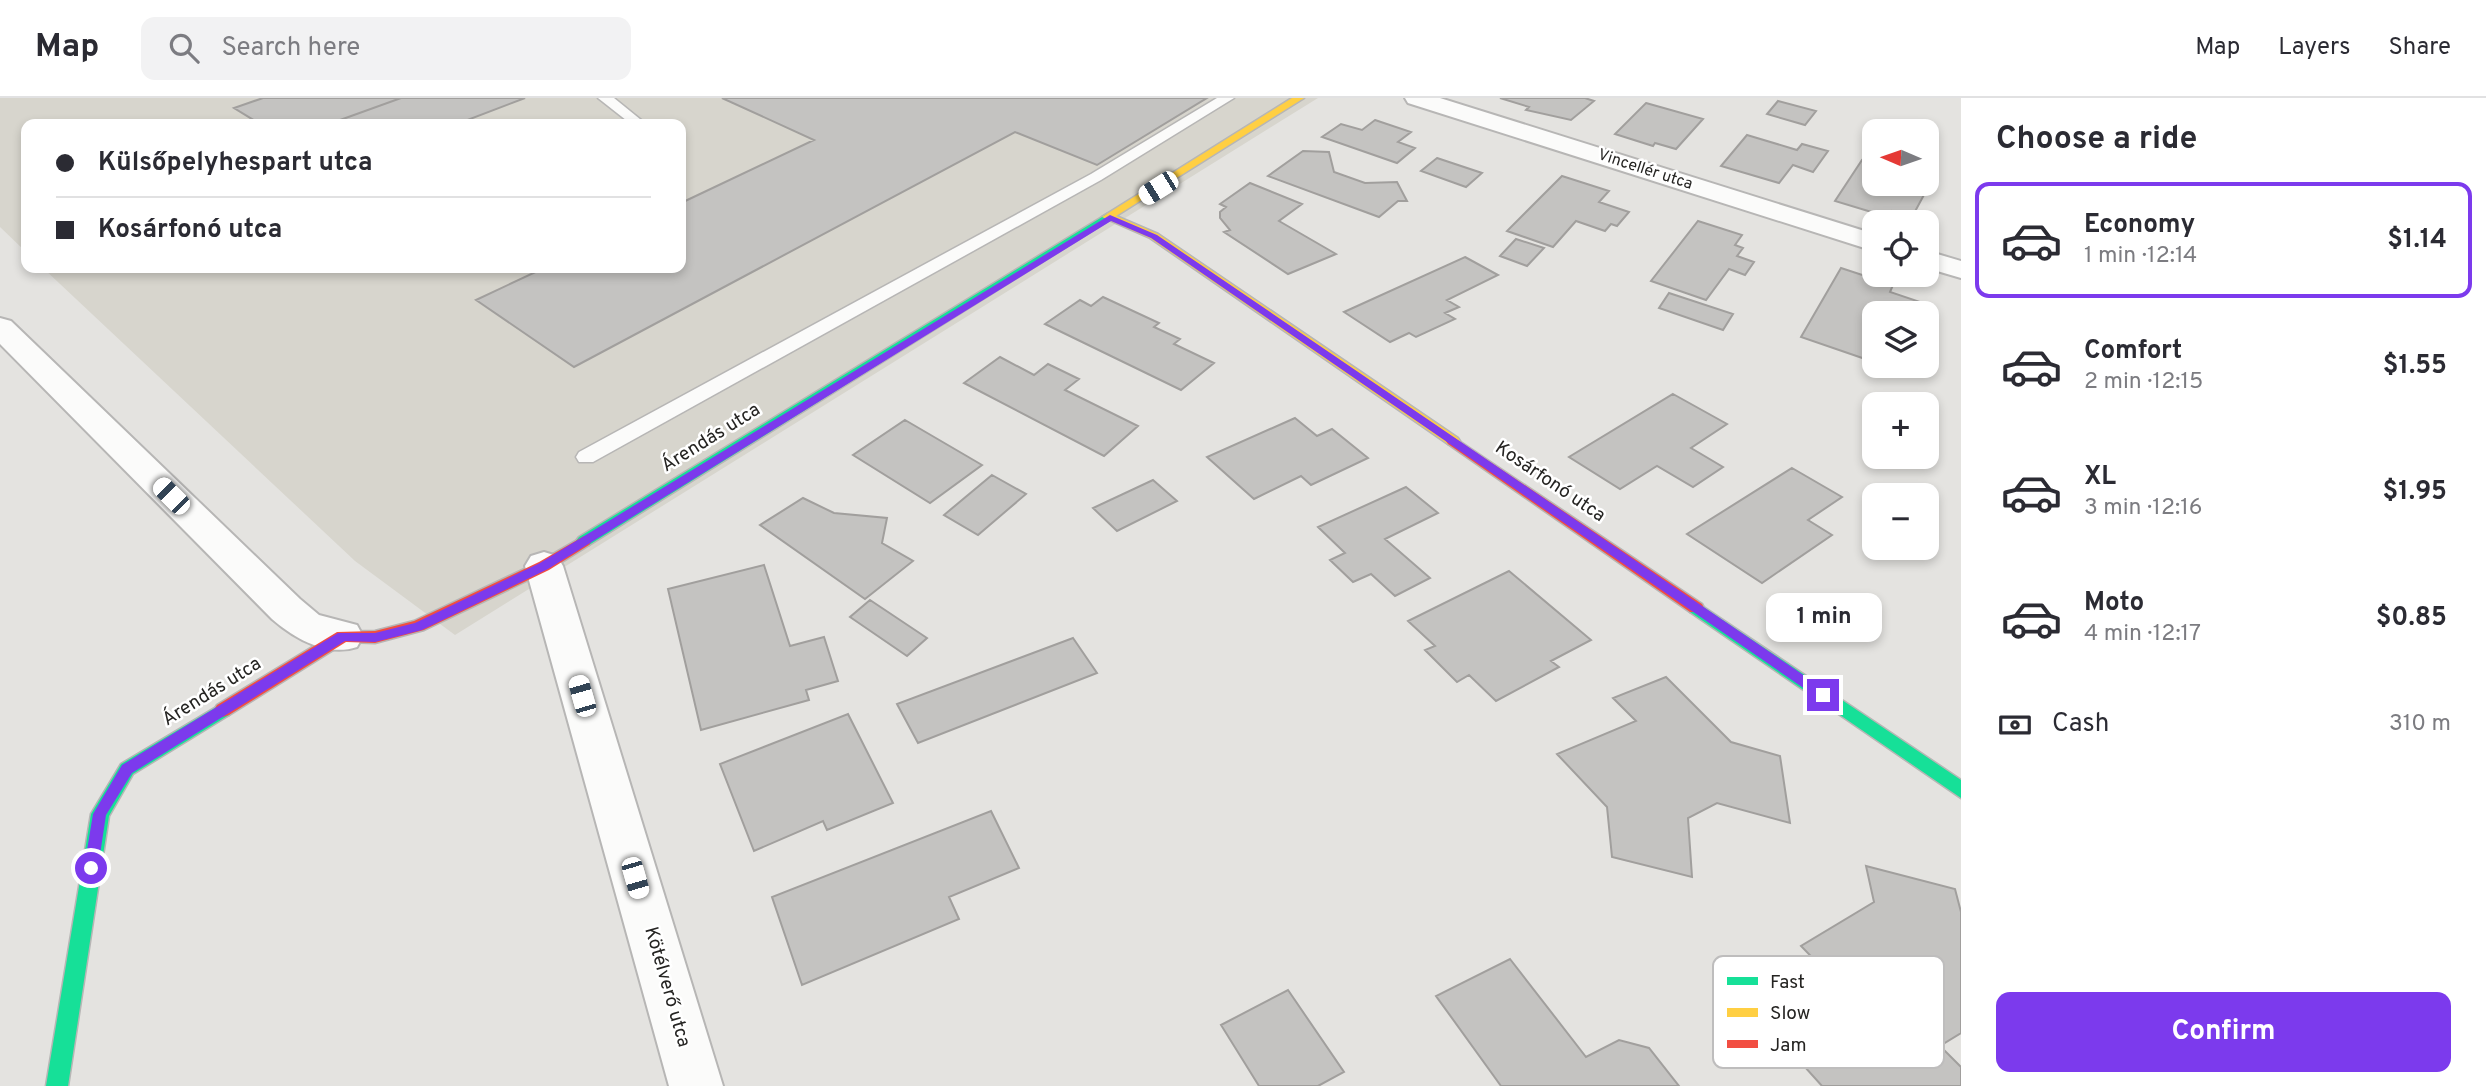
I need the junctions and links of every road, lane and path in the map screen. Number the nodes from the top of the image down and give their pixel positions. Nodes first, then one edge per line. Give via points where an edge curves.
1 (605, 98) edge
2 (1227, 98) edge
3 (1299, 98) edge
4 (1416, 98) edge
5 (632, 119) edge
6 (1110, 218) junction
7 (1862, 239) edge
8 (1939, 263) edge
9 (1961, 270) edge
10 (0, 327) edge
11 (586, 457) dead end
12 (544, 566) junction
13 (343, 636) junction
14 (1961, 790) edge
15 (57, 1086) edge
16 (696, 1086) edge

1 - 5 lane
2 - 11 lane via 1096,177
3 - 6 street, Árendás utca
4 - 7 street, Vincellér utca
6 - 12 street, Árendás utca
6 - 14 street, Kosárfonó utca via 1154,236
8 - 9 street
10 - 13 street via 286,609 307,627
12 - 13 street, Árendás utca via 418,626 375,638
12 - 16 street, Kötélverő utca
13 - 15 street, Árendás utca via 127,769 100,814

